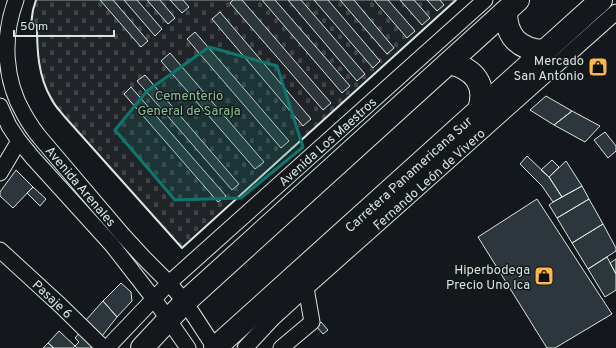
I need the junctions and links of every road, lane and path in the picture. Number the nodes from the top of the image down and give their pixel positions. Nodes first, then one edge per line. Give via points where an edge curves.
1 (16, 0) edge
2 (485, 0) edge
3 (601, 0) edge
4 (512, 5) edge
5 (616, 12) edge
6 (543, 51) junction
7 (450, 63) junction
8 (0, 106) edge
9 (479, 110) junction
10 (19, 141) junction
11 (0, 174) edge
12 (0, 250) edge
13 (170, 283) junction
14 (306, 288) junction
15 (154, 299) junction
16 (185, 302) junction
17 (169, 320) junction
18 (105, 348) edge
19 (142, 348) edge
20 (188, 348) edge
21 (215, 348) edge
22 (245, 348) edge
23 (281, 348) edge

1 - 13 street, Avenida Arenales via 9,26 8,63 23,114 117,228
2 - 13 street, Avenida Los Maestros
3 - 6 highway, Carretera Panamericana Sur
4 - 6 highway via 506,21 515,40 533,50
4 - 7 highway
5 - 14 street, Fernando León de Vivero
6 - 9 highway, Carretera Panamericana Sur
7 - 9 highway via 468,69 479,83 482,101
7 - 16 highway
8 - 10 street, Avenida Arenales
9 - 21 highway, Carretera Panamericana Sur
10 - 11 street
10 - 15 street, Avenida Arenales via 112,245
12 - 18 street, Pasaje 6
13 - 15 street
13 - 16 street, Avenida Arenales
14 - 22 street, Fernando León de Vivero
14 - 23 street via 312,322
15 - 17 street, Avenida Arenales
15 - 18 street
16 - 17 highway
16 - 21 street, Avenida Arenales
17 - 19 highway
17 - 20 street, Avenida Arenales

